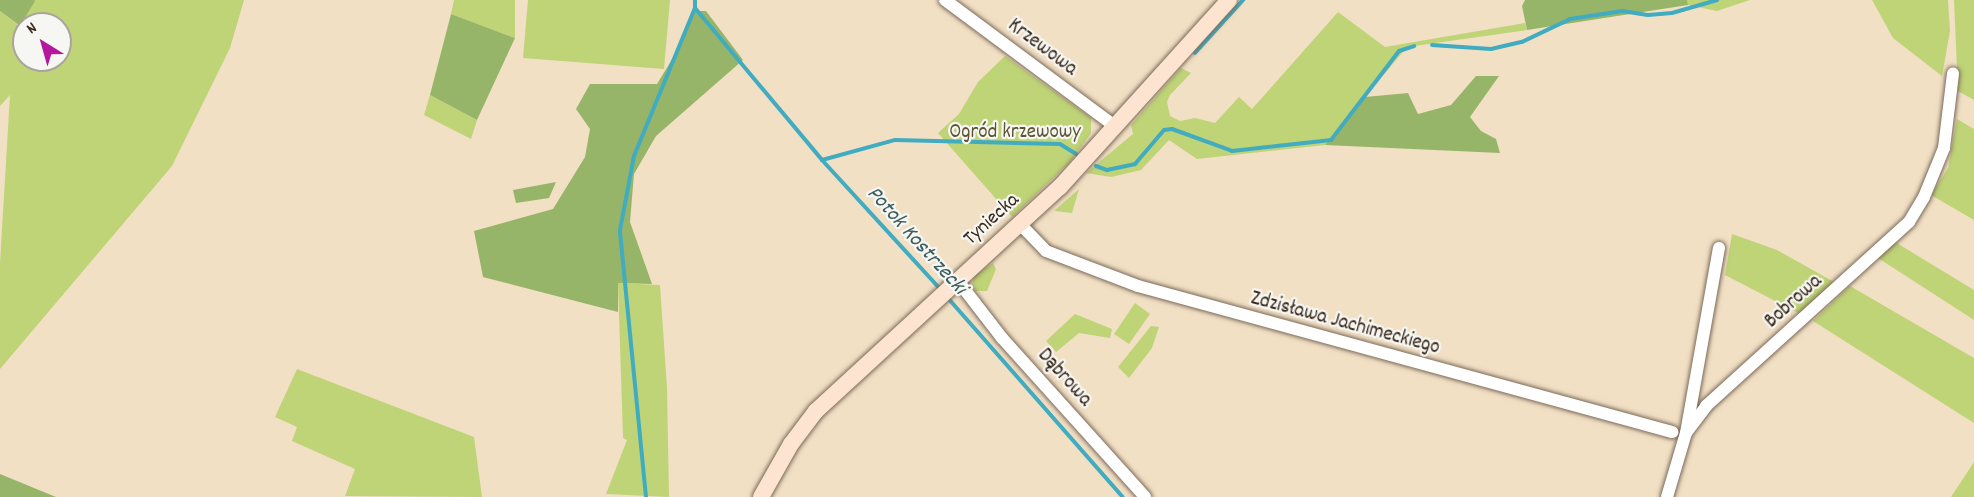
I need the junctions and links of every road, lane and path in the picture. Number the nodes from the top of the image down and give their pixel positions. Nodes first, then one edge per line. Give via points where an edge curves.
1 (945, 0) edge
2 (1229, 0) edge
3 (1953, 74) dead end
4 (1116, 127) junction
5 (1021, 225) junction
6 (1719, 248) dead end
7 (952, 286) junction
8 (1672, 432) dead end
9 (1686, 433) junction
10 (761, 497) edge
11 (1145, 497) edge
12 (1667, 497) edge

1 - 4 street, Krzewowa
2 - 4 street, Tyniecka
3 - 9 street, Bobrowa via 1944,148 1909,222 1706,405
4 - 5 street, Tyniecka
5 - 7 street, Tyniecka
5 - 8 street, Zdzisława Jachimeckiego via 1040,246 1057,256 1177,298
6 - 9 street, Bobrowa
7 - 10 street, Tyniecka via 816,411 791,444
7 - 11 street, Dąbrowa
9 - 12 street, Bobrowa

